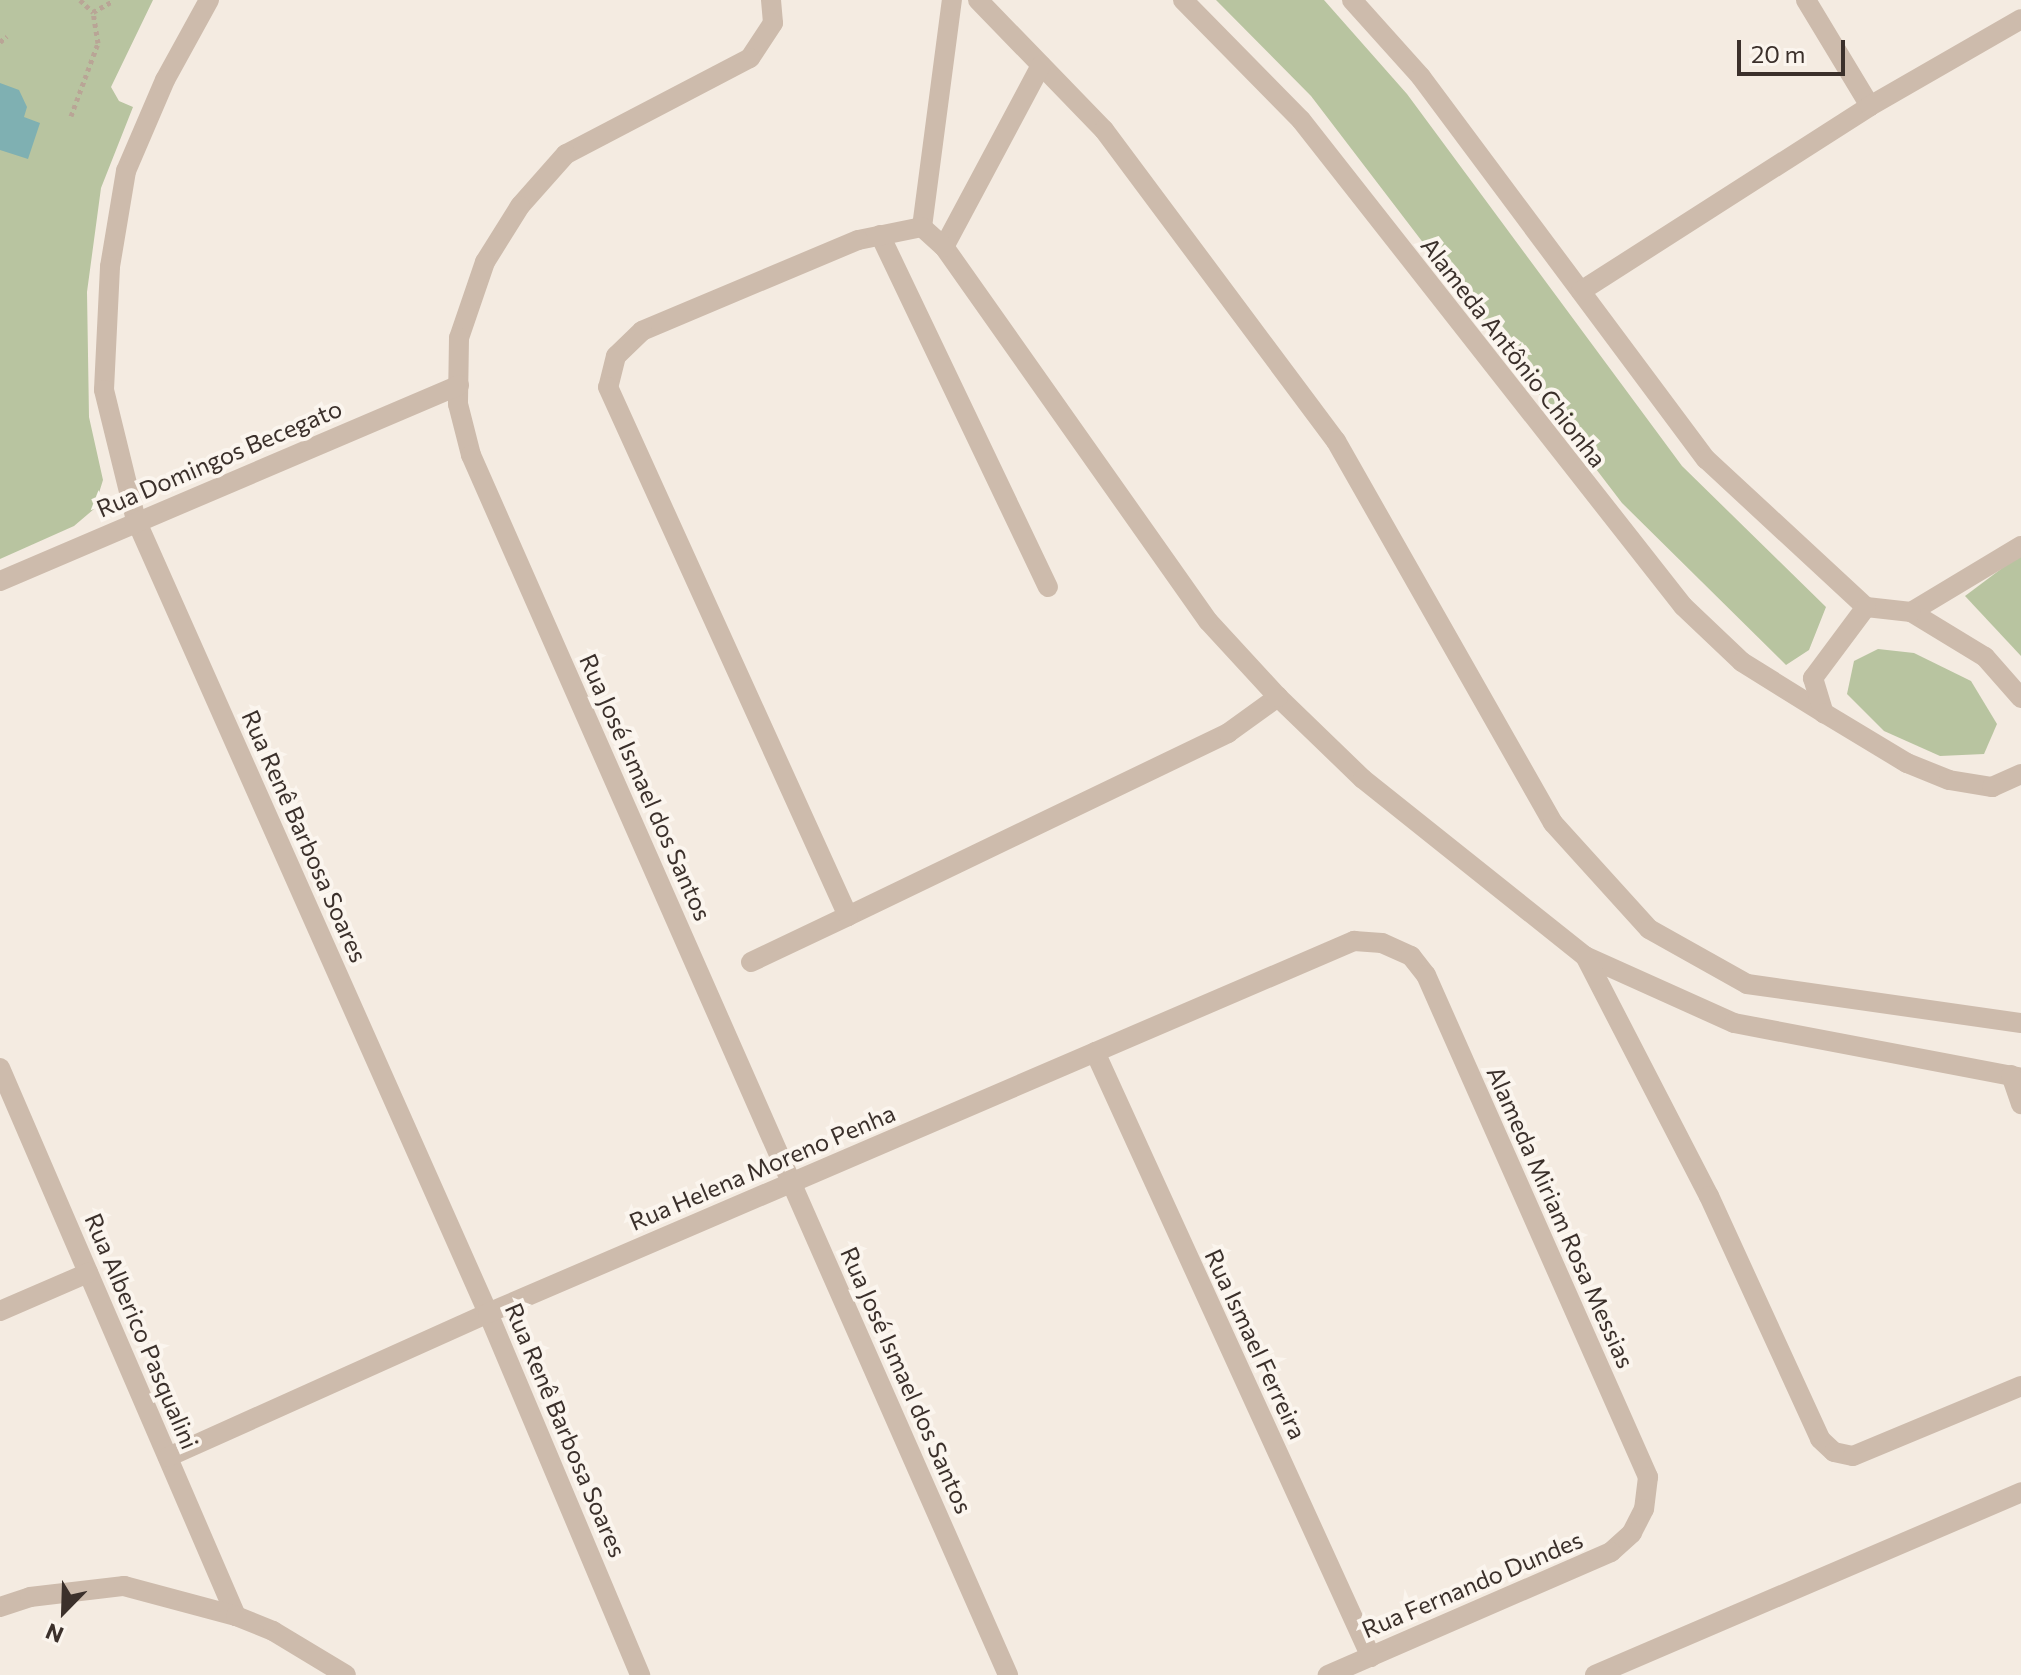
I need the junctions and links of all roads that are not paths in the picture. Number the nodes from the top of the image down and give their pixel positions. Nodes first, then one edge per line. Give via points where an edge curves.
1 (209, 0) edge
2 (771, 0) edge
3 (952, 0) edge
4 (978, 0) edge
5 (1183, 0) edge
6 (1352, 0) edge
7 (1806, 0) edge
8 (2021, 19) edge
9 (1041, 65) junction
10 (1870, 106) junction
11 (922, 227) junction
12 (880, 235) junction
13 (944, 247) junction
14 (1581, 291) junction
15 (459, 385) junction
16 (136, 520) junction
17 (2021, 546) edge
18 (0, 581) edge
19 (1048, 587) dead end
20 (1866, 607) junction
21 (1911, 612) junction
22 (1278, 697) junction
23 (2021, 698) edge
24 (1824, 713) junction
25 (2021, 774) edge
26 (848, 916) junction
27 (1382, 943) joint
28 (1585, 956) junction
29 (751, 962) dead end
30 (2021, 1023) edge
31 (1095, 1052) junction
32 (0, 1068) edge
33 (2016, 1077) edge
34 (2021, 1104) edge
35 (791, 1182) junction
36 (88, 1273) junction
37 (0, 1311) edge
38 (488, 1313) junction
39 (2021, 1386) edge
40 (168, 1457) junction
41 (2021, 1492) edge
42 (1632, 1533) joint
43 (0, 1607) edge
44 (236, 1616) junction
45 (1371, 1657) junction
46 (346, 1675) edge
47 (640, 1675) edge
48 (1008, 1675) edge
49 (1328, 1675) edge
50 (1595, 1675) edge

1 - 16 street, Rua Renê Barbosa Soares via 165,80 126,171 110,267 104,390
2 - 15 street, Rua José Ismael dos Santos via 773,23 750,58 566,154 520,206 485,262 459,338
3 - 11 street
4 - 9 street
5 - 24 street, Alameda Antônio Chionha via 1301,120 1683,606 1742,662
6 - 14 street via 1421,77
7 - 10 street
8 - 10 street
9 - 13 street
9 - 30 street via 1104,130 1336,441 1553,823 1649,929 1747,984
10 - 14 street
11 - 12 street
11 - 13 street
12 - 19 street
12 - 26 street via 642,331 616,356 608,387
13 - 22 street via 1208,621
14 - 20 street via 1706,459
15 - 16 street, Rua Domingos Becegato
15 - 35 street, Rua José Ismael dos Santos via 471,455
16 - 18 street, Rua Domingos Becegato
16 - 38 street, Rua Renê Barbosa Soares
17 - 21 street
20 - 21 street
20 - 24 street via 1813,678
21 - 23 street via 1985,657
22 - 26 street via 1228,733
22 - 28 street via 1363,779
24 - 25 street, Alameda Antônio Chionha via 1895,756 1949,780 1992,787
26 - 29 street
27 - 31 street, Rua Helena Moreno Penha via 1354,941
27 - 42 street, Alameda Miriam Rosa Messias via 1411,956 1426,975 1648,1477 1644,1509
28 - 33 street via 1734,1023
28 - 39 street via 1709,1196 1820,1439 1834,1452 1853,1456
31 - 35 street, Rua Helena Moreno Penha
31 - 45 street, Rua Ismael Ferreira
32 - 36 street, Rua Alberico Pasqualini
33 - 34 street
35 - 38 street, Rua Helena Moreno Penha
35 - 48 street, Rua José Ismael dos Santos
36 - 37 street
36 - 40 street, Rua Alberico Pasqualini
38 - 40 street, Rua Helena Moreno Penha
38 - 47 street, Rua Renê Barbosa Soares
40 - 44 street, Rua Alberico Pasqualini
41 - 50 street
42 - 45 street, Rua Fernando Dundes via 1611,1552
43 - 44 street via 30,1597 124,1586
44 - 46 street via 273,1631
45 - 49 street, Rua Fernando Dundes

